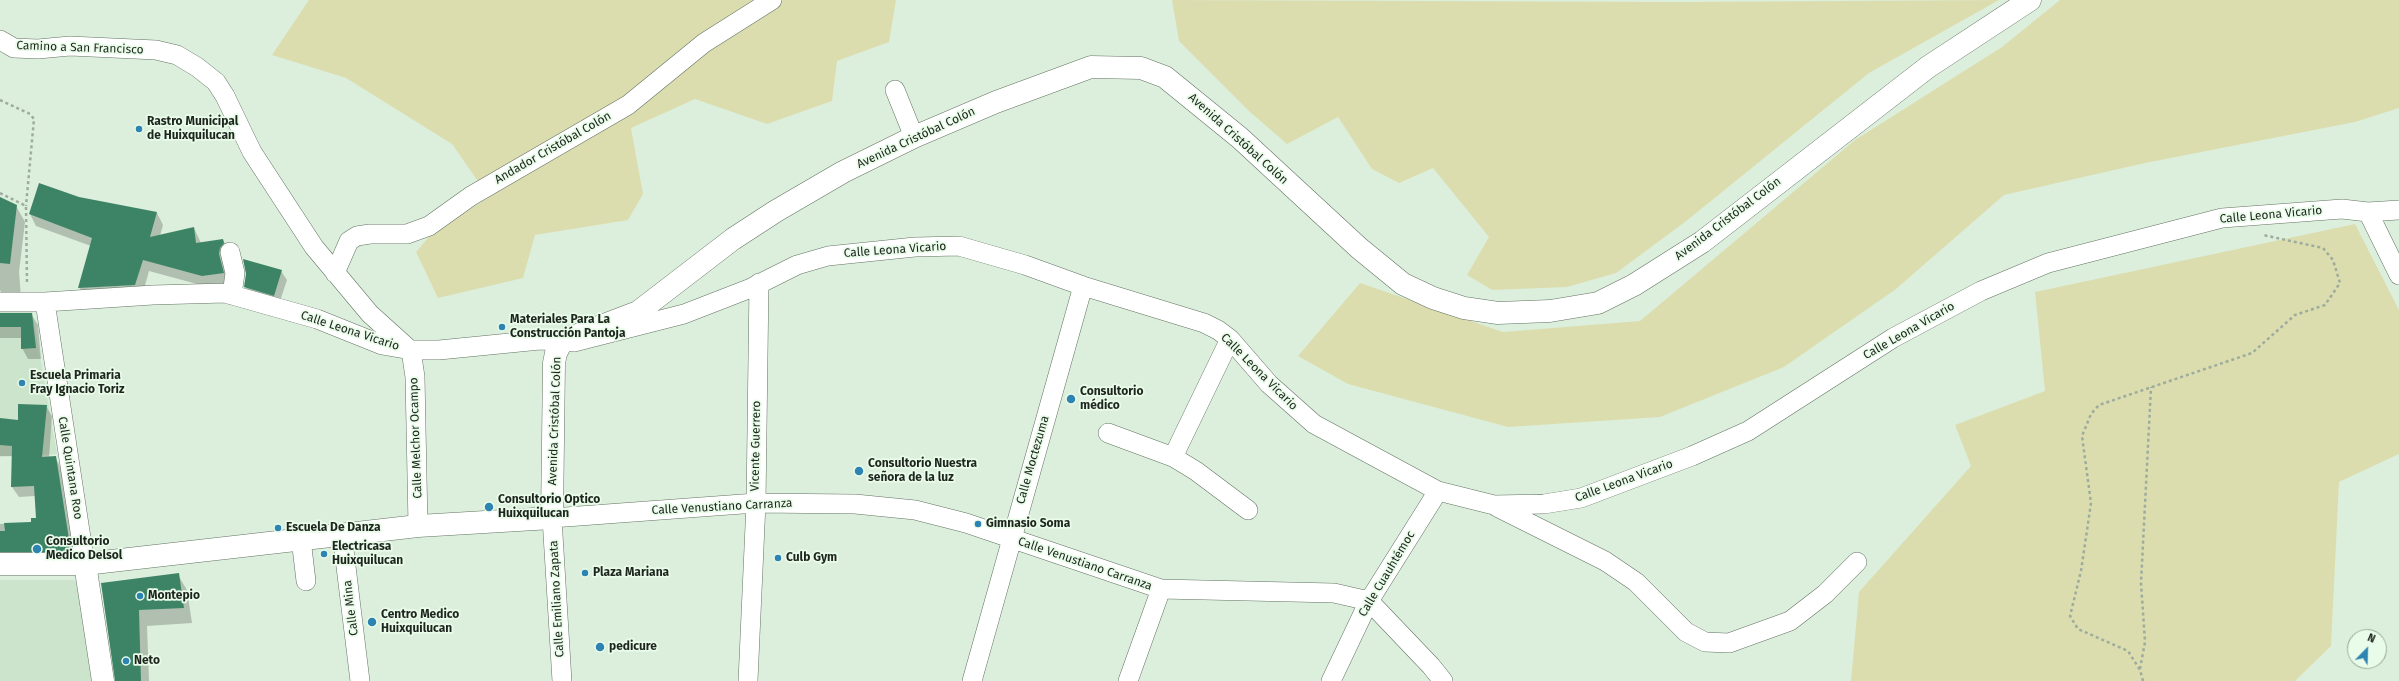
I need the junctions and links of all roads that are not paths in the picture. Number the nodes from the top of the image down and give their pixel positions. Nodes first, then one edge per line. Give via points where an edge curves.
1 (772, 0) edge
2 (2030, 0) edge
3 (0, 40) edge
4 (894, 90) dead end
5 (914, 138) junction
6 (2399, 210) edge
7 (2368, 212) junction
8 (230, 252) dead end
9 (335, 273) junction
10 (2399, 275) edge
11 (759, 283) junction
12 (1083, 286) junction
13 (232, 295) junction
14 (36, 301) junction
15 (0, 302) edge
16 (1230, 339) junction
17 (562, 341) junction
18 (411, 350) junction
19 (1108, 433) dead end
20 (1173, 457) junction
21 (1438, 491) junction
22 (756, 503) junction
23 (1494, 505) junction
24 (1248, 510) dead end
25 (552, 518) junction
26 (418, 526) junction
27 (342, 534) junction
28 (301, 539) junction
29 (1011, 539) junction
30 (1857, 562) dead end
31 (0, 564) edge
32 (85, 564) junction
33 (306, 581) dead end
34 (1161, 589) junction
35 (1369, 601) junction
36 (103, 681) edge
37 (360, 681) edge
38 (562, 681) edge
39 (748, 681) edge
40 (972, 681) edge
41 (1128, 681) edge
42 (1331, 681) edge
43 (1442, 681) edge

1 - 9 street, Andador Cristóbal Colón via 704,43 628,105 478,192 429,226 407,234 357,236 349,241
2 - 5 main road, Avenida Cristóbal Colón via 1928,66 1696,246 1634,285 1598,303 1550,311 1498,313 1464,308 1433,298 1403,284 1359,248 1240,138 1188,94 1165,77 1141,68 1092,67 996,102
3 - 9 street, Camino a San Francisco via 14,48 70,46 156,50 177,56 197,67 216,82 252,152 314,247
4 - 5 street
5 - 17 main road, Avenida Cristóbal Colón via 843,172 733,238 638,312
6 - 7 street, Calle Leona Vicario
7 - 10 street
7 - 23 street, Calle Leona Vicario via 2342,209 2222,218 2048,263 1980,291 1893,338 1748,431 1692,456 1581,498 1544,504
8 - 13 street via 235,273
9 - 18 street via 370,314
11 - 12 street, Calle Leona Vicario via 797,265 828,256 915,247 959,246 1025,265
11 - 17 street, Calle Leona Vicario via 684,314 574,342
11 - 22 street, Vicente Guerrero
12 - 16 street, Calle Leona Vicario via 1204,323
12 - 29 street, Calle Moctezuma
13 - 14 street, Calle Leona Vicario via 153,295
13 - 18 street, Calle Leona Vicario via 316,319 382,344
14 - 15 street, Calle Leona Vicario
14 - 32 street, Calle Quintana Roo
16 - 20 street
16 - 21 street, Calle Leona Vicario via 1268,384 1314,424
17 - 18 street, Calle Leona Vicario via 540,340 439,350
17 - 25 main road, Avenida Cristóbal Colón via 554,363
18 - 26 street, Calle Melchor Ocampo via 415,377
19 - 20 street
20 - 24 street
21 - 23 street, Calle Leona Vicario
21 - 35 street, Calle Cuauhtémoc
22 - 25 street, Calle Venustiano Carranza
22 - 29 street, Calle Venustiano Carranza via 855,504 915,510 966,523
22 - 39 street, Vicente Guerrero
23 - 30 street via 1605,561 1636,582 1686,632 1705,642 1729,643 1790,621 1825,594
25 - 26 main road
25 - 38 street, Calle Emiliano Zapata
26 - 27 main road
27 - 28 main road
27 - 37 street, Calle Mina
28 - 32 main road
28 - 33 street
29 - 34 street, Calle Venustiano Carranza
29 - 40 street, Calle Moctezuma
31 - 32 main road
32 - 36 main road, Calle Quintana Roo
34 - 35 street, Calle Venustiano Carranza via 1334,593
34 - 41 street
35 - 42 street, Calle Cuauhtémoc
35 - 43 street

